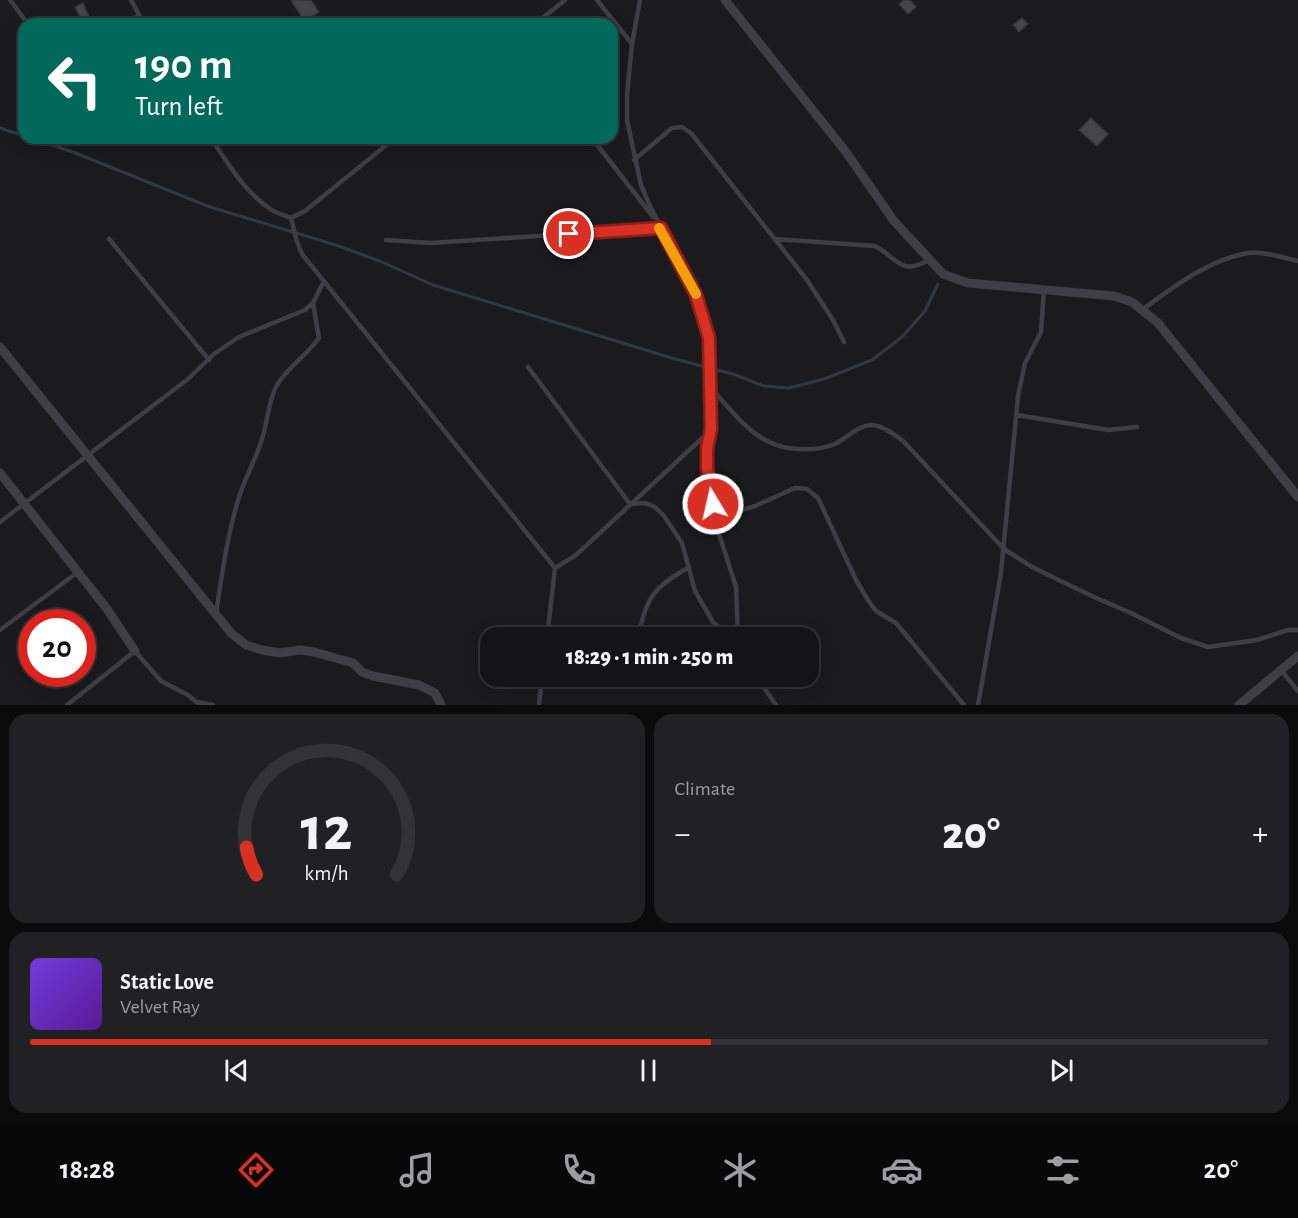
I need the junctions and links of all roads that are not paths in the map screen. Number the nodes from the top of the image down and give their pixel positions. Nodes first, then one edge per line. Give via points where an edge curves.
1 (10, 0) edge
2 (130, 0) edge
3 (565, 0) edge
4 (597, 0) edge
5 (640, 0) edge
6 (725, 0) edge
7 (139, 15) junction
8 (24, 18) edge
9 (134, 18) edge
10 (141, 18) edge
11 (542, 18) edge
12 (611, 18) edge
13 (618, 26) edge
14 (632, 44) junction
15 (214, 144) edge
16 (388, 144) edge
17 (597, 144) edge
18 (634, 160) junction
19 (291, 218) junction
20 (661, 228) junction
21 (110, 238) dead end
22 (775, 239) junction
23 (386, 240) dead end
24 (929, 260) junction
25 (1298, 261) edge
26 (324, 281) junction
27 (1044, 290) junction
28 (313, 303) junction
29 (1142, 310) junction
30 (844, 342) dead end
31 (0, 347) edge
32 (209, 360) junction
33 (528, 367) dead end
34 (710, 387) junction
35 (1017, 415) junction
36 (1137, 427) dead end
37 (711, 429) junction
38 (88, 455) junction
39 (0, 473) edge
40 (1298, 497) edge
41 (24, 503) junction
42 (630, 504) junction
43 (714, 518) junction
44 (0, 522) edge
45 (1004, 549) junction
46 (689, 567) junction
47 (555, 568) junction
48 (78, 572) junction
49 (216, 614) junction
50 (548, 627) edge
51 (640, 627) edge
52 (718, 627) edge
53 (737, 627) edge
54 (0, 630) edge
55 (1298, 630) edge
56 (135, 651) junction
57 (1298, 656) edge
58 (1281, 670) junction
59 (540, 687) edge
60 (764, 687) edge
61 (1298, 691) edge
62 (979, 697) junction
63 (199, 704) edge
64 (67, 705) edge
65 (213, 705) edge
66 (441, 705) edge
67 (538, 705) edge
68 (776, 705) edge
69 (964, 705) edge
70 (978, 705) edge
71 (986, 705) edge
72 (1239, 705) edge

1 - 8 lane
2 - 7 lane
3 - 11 lane
4 - 12 lane
5 - 14 lane
6 - 24 street via 846,152 894,221
7 - 9 lane
7 - 10 lane
13 - 14 lane
14 - 18 lane via 627,120
15 - 19 lane via 262,203
16 - 19 lane
17 - 20 lane
18 - 20 lane
18 - 22 lane via 672,128 682,127 702,146
19 - 26 lane via 302,254
20 - 23 lane via 431,243
20 - 34 lane via 704,317 709,338
21 - 32 lane
22 - 24 lane via 875,246 902,265 916,267
22 - 30 lane via 821,300
24 - 27 street via 943,274 968,283
25 - 29 lane via 1268,254 1244,254 1188,276
26 - 28 lane
26 - 47 lane
27 - 29 street via 1114,296
27 - 35 lane via 1041,332 1025,363
28 - 32 lane via 305,310 238,337
28 - 49 lane via 319,338 286,373 272,396 262,441 230,528
29 - 40 street via 1158,323
31 - 38 street
32 - 38 lane
33 - 42 lane
34 - 37 lane
34 - 45 lane via 748,428 768,442 787,448 813,449 835,444 871,425 890,431
35 - 36 lane via 1108,430
35 - 45 lane
37 - 42 lane
37 - 43 lane via 707,468
38 - 41 lane
38 - 49 street
39 - 41 street
41 - 44 lane
41 - 48 street
42 - 46 lane via 646,503 664,516 682,543
42 - 47 lane via 576,555
43 - 53 lane via 736,587
43 - 69 lane via 795,488 807,489 818,498 868,600 876,611 896,623
45 - 55 lane via 1094,597 1208,647
45 - 62 lane
46 - 51 lane via 650,597
46 - 52 lane via 696,591
47 - 50 lane
48 - 54 lane
48 - 56 street
49 - 66 street via 246,645 280,653 314,652 352,663 373,676 419,685 435,693
56 - 63 lane via 161,681
56 - 64 lane
57 - 58 street
58 - 61 lane
58 - 72 street
59 - 67 lane
60 - 68 lane
62 - 70 lane
62 - 71 lane
63 - 65 lane

